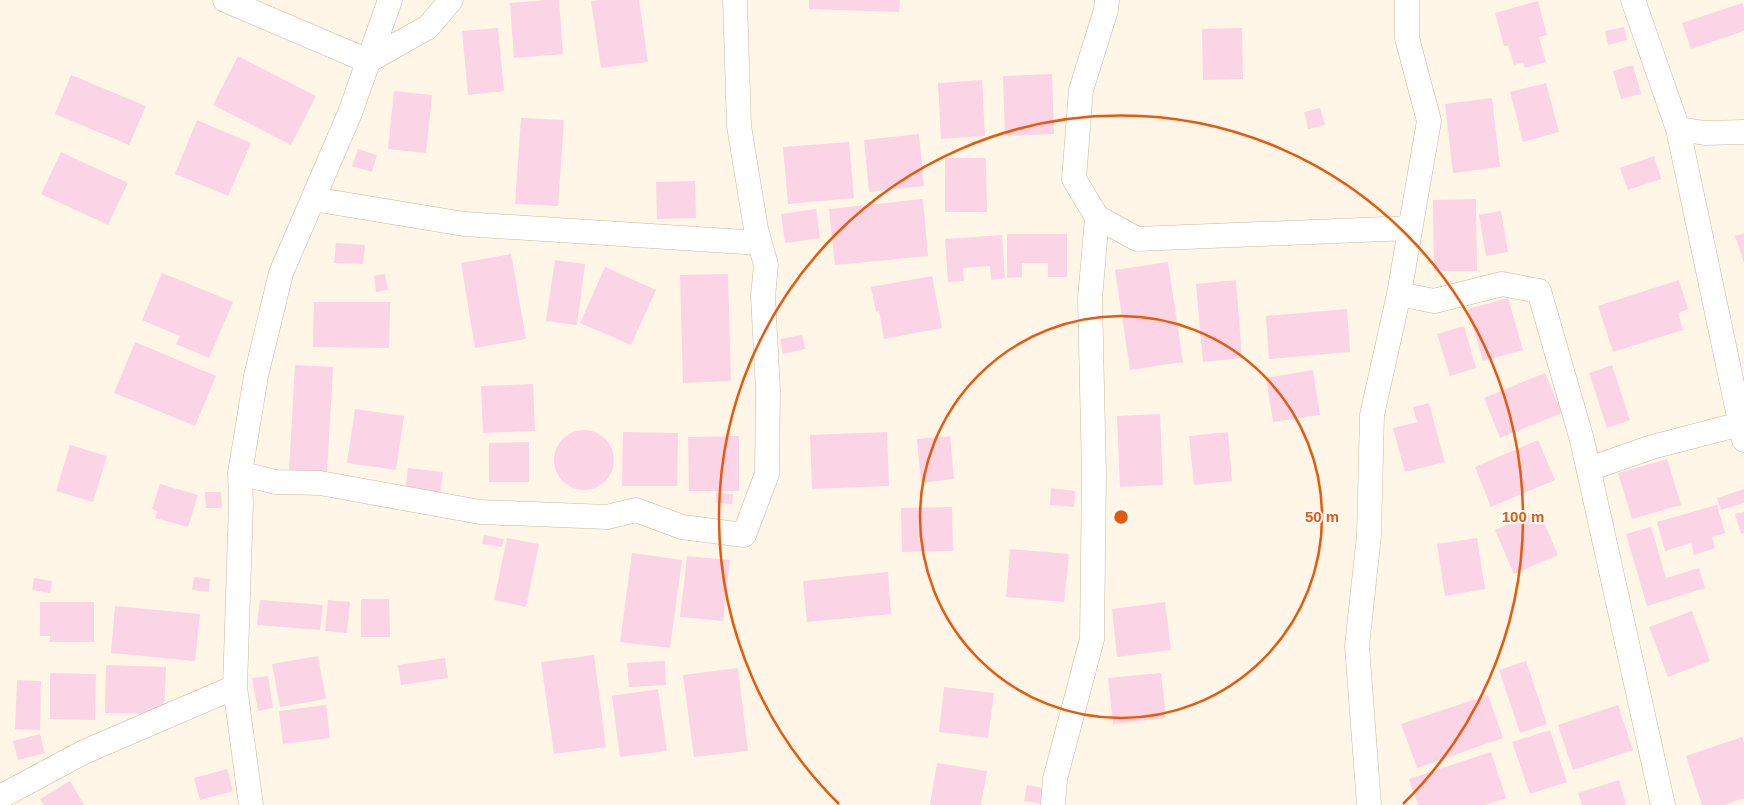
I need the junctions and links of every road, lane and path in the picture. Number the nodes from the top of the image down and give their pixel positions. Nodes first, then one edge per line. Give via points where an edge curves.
1 (225, 0) edge
2 (390, 0) edge
3 (451, 0) edge
4 (735, 0) edge
5 (1106, 0) edge
6 (1407, 0) edge
7 (1633, 0) edge
8 (368, 60) junction
9 (1678, 129) junction
10 (1744, 132) edge
11 (313, 199) junction
12 (1097, 217) junction
13 (1410, 228) junction
14 (760, 243) junction
15 (1400, 294) junction
16 (1743, 429) edge
17 (1589, 469) junction
18 (240, 473) junction
19 (235, 687) junction
20 (0, 797) edge
21 (251, 805) edge
22 (1052, 805) edge
23 (1369, 805) edge
24 (1663, 805) edge

1 - 8 street
2 - 8 street
3 - 8 street via 428,26
4 - 14 street via 739,126
5 - 12 street via 1106,10 1080,90 1074,179
6 - 13 street via 1407,38 1429,121
7 - 9 street
8 - 11 street via 350,113
9 - 10 street via 1705,133
9 - 16 street
11 - 14 street via 464,224
11 - 18 street via 281,273 256,376
12 - 13 street via 1137,238
12 - 22 street via 1090,299 1094,475 1092,639 1055,779
13 - 15 street
14 - 18 street via 766,265 763,296 768,474 744,535 682,527 636,510 607,517 480,512 320,483 275,482
15 - 17 street via 1434,301 1502,284 1539,291
15 - 23 street via 1372,415 1370,534 1358,646
16 - 17 street via 1652,447
17 - 24 street
18 - 19 street
19 - 20 street via 84,752
19 - 21 street

